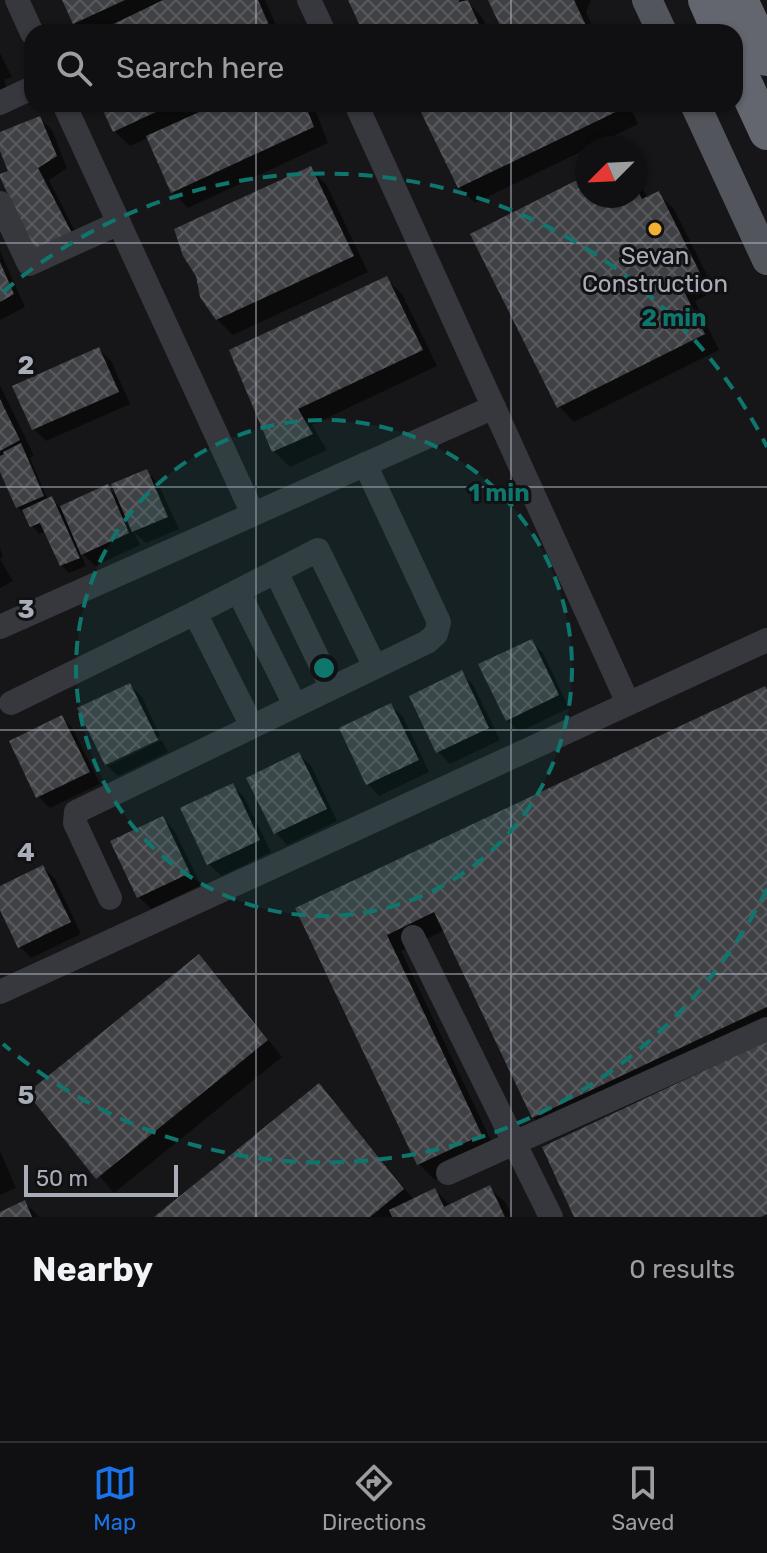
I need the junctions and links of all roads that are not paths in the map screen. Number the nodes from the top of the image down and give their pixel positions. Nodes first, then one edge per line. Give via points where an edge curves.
1 (17, 0) edge
2 (309, 0) edge
3 (647, 0) edge
4 (706, 0) edge
5 (740, 0) edge
6 (28, 24) edge
7 (320, 24) edge
8 (658, 24) edge
9 (716, 24) edge
10 (767, 58) edge
11 (743, 80) edge
12 (24, 92) edge
13 (0, 103) edge
14 (68, 112) edge
15 (360, 112) edge
16 (699, 112) edge
17 (767, 132) edge
18 (0, 203) edge
19 (119, 223) junction
20 (767, 260) edge
21 (494, 407) junction
22 (365, 464) junction
23 (253, 514) junction
24 (276, 572) junction
25 (238, 591) junction
26 (195, 613) junction
27 (0, 627) edge
28 (767, 640) edge
29 (375, 667) junction
30 (332, 688) junction
31 (11, 703) dead end
32 (628, 703) junction
33 (295, 705) junction
34 (252, 726) junction
35 (110, 898) dead end
36 (413, 937) dead end
37 (0, 992) edge
38 (767, 1029) edge
39 (516, 1143) junction
40 (448, 1173) dead end
41 (551, 1217) edge

1 - 6 street
2 - 7 street
3 - 8 main road
4 - 9 highway
5 - 10 highway
11 - 17 highway
12 - 13 street
14 - 19 street
15 - 21 street
16 - 20 main road
18 - 19 street via 29,264
19 - 23 street
21 - 22 street
21 - 32 street
22 - 23 street
22 - 29 street via 439,622 427,642
23 - 27 street
24 - 25 street
24 - 29 street via 318,550
24 - 30 street
25 - 26 street
25 - 33 street
26 - 31 street
26 - 34 street
28 - 32 street
29 - 30 street
30 - 33 street
32 - 37 street
33 - 34 street
34 - 35 street via 76,812 75,823
36 - 39 street
38 - 39 street
39 - 40 street
39 - 41 street

